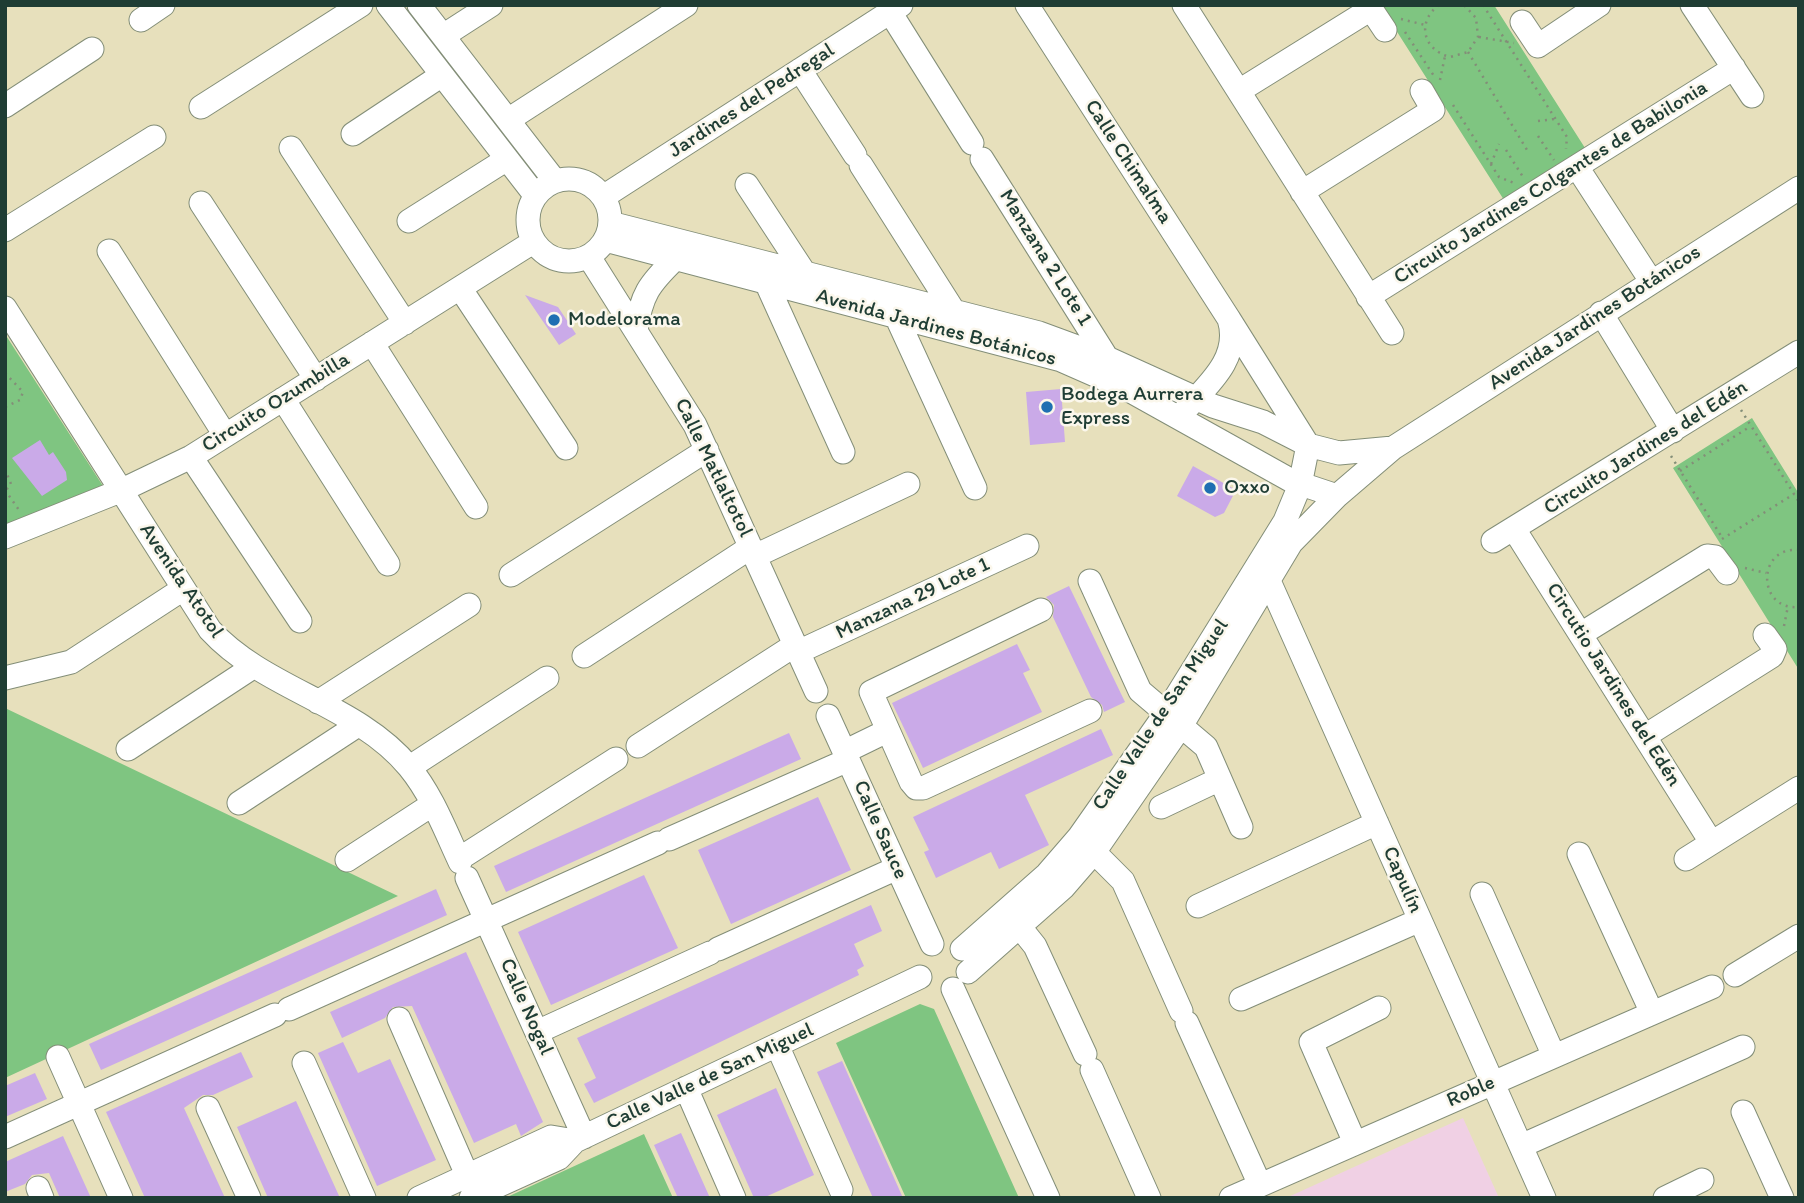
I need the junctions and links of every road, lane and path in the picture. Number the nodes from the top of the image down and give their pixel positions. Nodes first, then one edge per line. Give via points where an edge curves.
1 (163, 5) edge
2 (361, 5) edge
3 (388, 5) edge
4 (419, 5) edge
5 (491, 5) edge
6 (686, 5) edge
7 (1027, 5) edge
8 (1184, 5) edge
9 (1439, 5) edge
10 (1464, 5) edge
11 (1483, 5) edge
12 (1600, 5) edge
13 (1692, 5) edge
14 (895, 9) edge
15 (141, 20) dead end
16 (1522, 22) dead end
17 (1391, 24) joint
18 (443, 36) junction
19 (1478, 37) junction
20 (1507, 42) junction
21 (1538, 46) junction
22 (92, 49) dead end
23 (1468, 52) junction
24 (1734, 68) junction
25 (800, 70) junction
26 (442, 75) junction
27 (1431, 87) joint
28 (1239, 91) junction
29 (1446, 95) dead end
30 (1752, 96) dead end
31 (5, 106) edge
32 (201, 107) dead end
33 (1556, 119) junction
34 (508, 120) junction
35 (1538, 121) dead end
36 (353, 134) dead end
37 (1538, 136) dead end
38 (154, 137) dead end
39 (1499, 144) dead end
40 (291, 148) dead end
41 (1506, 150) dead end
42 (1527, 150) dead end
43 (507, 159) junction
44 (1491, 164) junction
45 (1560, 167) junction
46 (555, 181) junction
47 (1531, 181) junction
48 (747, 185) dead end
49 (1799, 188) edge
50 (1302, 192) junction
51 (535, 195) junction
52 (603, 197) junction
53 (201, 203) dead end
54 (409, 221) dead end
55 (5, 230) edge
56 (608, 231) junction
57 (533, 243) junction
58 (109, 251) dead end
59 (589, 257) junction
60 (675, 259) junction
61 (804, 272) junction
62 (1651, 281) junction
63 (765, 282) junction
64 (460, 288) junction
65 (1368, 297) junction
66 (5, 308) edge
67 (953, 310) junction
68 (1601, 313) junction
69 (896, 316) junction
70 (1229, 319) junction
71 (405, 323) junction
72 (636, 331) junction
73 (1392, 333) dead end
74 (372, 343) junction
75 (1799, 352) edge
76 (1107, 358) junction
77 (5, 373) edge
78 (316, 379) junction
79 (1732, 396) junction
80 (1196, 398) junction
81 (283, 399) junction
82 (5, 407) edge
83 (1234, 414) junction
84 (1179, 417) junction
85 (1751, 426) junction
86 (225, 435) junction
87 (1667, 435) junction
88 (1214, 437) junction
89 (1308, 445) junction
90 (566, 448) dead end
91 (1393, 448) junction
92 (707, 450) junction
93 (843, 452) dead end
94 (191, 457) junction
95 (5, 469) edge
96 (1680, 471) junction
97 (908, 484) dead end
98 (1300, 485) junction
99 (975, 488) dead end
100 (6, 490) edge
101 (120, 491) junction
102 (1794, 494) junction
103 (1337, 496) junction
104 (1799, 502) edge
105 (476, 507) dead end
106 (1293, 525) junction
107 (31, 526) junction
108 (1514, 529) junction
109 (5, 537) edge
110 (1722, 539) junction
111 (1493, 541) dead end
112 (1027, 545) dead end
113 (1728, 548) dead end
114 (1799, 550) edge
115 (753, 552) junction
116 (388, 564) dead end
117 (1733, 570) joint
118 (1265, 572) junction
119 (1766, 573) junction
120 (511, 575) dead end
121 (1090, 581) dead end
122 (183, 589) junction
123 (469, 605) dead end
124 (1788, 606) junction
125 (1799, 607) edge
126 (1041, 610) dead end
127 (300, 621) dead end
128 (1774, 632) joint
129 (1581, 634) junction
130 (797, 648) junction
131 (584, 656) dead end
132 (253, 667) junction
133 (5, 678) edge
134 (547, 678) dead end
135 (816, 691) dead end
136 (318, 702) junction
137 (1090, 711) dead end
138 (828, 716) dead end
139 (1174, 720) junction
140 (358, 725) junction
141 (887, 731) junction
142 (1646, 736) junction
143 (638, 746) dead end
144 (128, 749) dead end
145 (846, 756) junction
146 (616, 759) dead end
147 (410, 767) junction
148 (1220, 779) junction
149 (1799, 788) edge
150 (239, 803) dead end
151 (433, 804) junction
152 (1161, 807) dead end
153 (1377, 823) junction
154 (1241, 827) dead end
155 (1711, 842) junction
156 (1087, 844) junction
157 (1579, 854) dead end
158 (1686, 859) dead end
159 (347, 860) dead end
160 (462, 866) junction
161 (897, 868) junction
162 (1482, 894) dead end
163 (1198, 906) dead end
164 (486, 919) junction
165 (1014, 919) junction
166 (1420, 920) junction
167 (1799, 936) edge
168 (932, 944) junction
169 (961, 949) junction
170 (968, 972) junction
171 (1735, 975) dead end
172 (920, 977) junction
173 (1712, 987) dead end
174 (953, 989) junction
175 (1241, 999) dead end
176 (1379, 1008) dead end
177 (1653, 1013) junction
178 (399, 1019) dead end
179 (537, 1032) junction
180 (776, 1045) junction
181 (1743, 1047) dead end
182 (1554, 1056) junction
183 (58, 1057) dead end
184 (304, 1063) dead end
185 (1493, 1083) junction
186 (686, 1088) junction
187 (79, 1104) junction
188 (208, 1108) dead end
189 (1743, 1112) dead end
190 (5, 1137) edge
191 (579, 1139) junction
192 (1355, 1143) junction
193 (1521, 1146) junction
194 (1702, 1180) dead end
195 (1260, 1185) junction
196 (469, 1187) edge
197 (842, 1190) dead end
198 (121, 1198) edge
199 (248, 1198) edge
200 (364, 1198) edge
201 (419, 1198) edge
202 (734, 1198) edge
203 (1048, 1198) edge
204 (1149, 1198) edge
205 (1231, 1198) edge
206 (1544, 1198) edge
207 (1665, 1198) edge
208 (1782, 1198) edge

1 - 15 street
2 - 32 street
3 - 26 street
4 - 18 street
5 - 18 street
6 - 34 street
7 - 70 street, Calle Chimalma
8 - 28 street
9 - 23 path via 1424,25 1427,41 1433,50 1450,57
10 - 19 path via 1476,18
11 - 20 path
12 - 21 street
13 - 24 street
14 - 25 street, Jardines del Pedregal
14 - 76 street, Manzana 2 Lote 1 via 977,151
16 - 21 street
17 - 27 path
17 - 28 street via 1371,9
18 - 34 street
19 - 20 path
19 - 23 path
20 - 21 path
20 - 33 path
22 - 31 street
23 - 42 path
24 - 30 street
24 - 45 street, Circuito Jardines Colgantes de Babilonia
25 - 52 street, Jardines del Pedregal
25 - 67 street
26 - 36 street
26 - 43 street
27 - 50 street via 1433,110
28 - 50 street
29 - 44 path
33 - 35 path
33 - 45 path via 1567,137
34 - 46 street
37 - 45 path
38 - 55 street
39 - 44 path
40 - 71 street
41 - 47 path
43 - 51 street
43 - 54 street
44 - 47 path via 1506,181
45 - 47 street, Circuito Jardines Colgantes de Babilonia
45 - 62 street
46 - 51 street
46 - 52 street via 573,178 590,184
47 - 65 street, Circuito Jardines Colgantes de Babilonia
48 - 61 street
49 - 62 street, Avenida Jardines Botánicos
50 - 65 street
51 - 57 street via 527,218
52 - 56 street
53 - 78 street
56 - 59 street
56 - 60 street, Avenida Jardines Botánicos
56 - 61 street, Avenida Jardines Botánicos
57 - 59 street via 549,257 568,262
57 - 64 street, Circuito Ozumbilla
58 - 86 street
59 - 72 street, Calle Matlaltotol
60 - 63 street, Avenida Jardines Botánicos
60 - 72 street via 652,281 640,303
61 - 67 street, Avenida Jardines Botánicos
62 - 68 street, Avenida Jardines Botánicos
63 - 69 street, Avenida Jardines Botánicos
63 - 93 street
64 - 71 street, Circuito Ozumbilla
64 - 90 street
65 - 73 street
66 - 101 street, Avenida Atotol
67 - 76 street, Avenida Jardines Botánicos via 1039,333
68 - 87 street
68 - 91 street, Avenida Jardines Botánicos
69 - 84 street, Avenida Jardines Botánicos via 1061,360
69 - 99 street
70 - 80 street via 1231,342 1226,360
70 - 89 street, Calle Chimalma
71 - 74 street, Circuito Ozumbilla
72 - 92 street, Calle Matlaltotol
74 - 78 street, Circuito Ozumbilla
74 - 105 street
75 - 79 street, Circuito Jardines del Edén
76 - 80 street, Avenida Jardines Botánicos
77 - 82 path via 23,392 20,400
78 - 81 street, Circuito Ozumbilla
79 - 85 path
79 - 87 street, Circuito Jardines del Edén
80 - 83 street, Avenida Jardines Botánicos
80 - 84 street
81 - 86 street, Circuito Ozumbilla
81 - 116 street
83 - 88 street
83 - 89 street, Avenida Jardines Botánicos via 1263,422
84 - 88 street, Avenida Jardines Botánicos
85 - 96 path
85 - 102 path
86 - 94 street, Circuito Ozumbilla
87 - 96 path
87 - 108 street, Circuito Jardines del Edén
88 - 98 street, Avenida Jardines Botánicos
89 - 91 street, Avenida Jardines Botánicos via 1339,453
89 - 98 street, Calle Valle de San Miguel
91 - 103 street, Avenida Jardines Botánicos
92 - 115 street, Calle Matlaltotol
92 - 120 street
94 - 101 street, Circuito Ozumbilla
94 - 127 street
95 - 100 path via 11,484
96 - 110 path
97 - 115 street
98 - 103 street, Avenida Jardines Botánicos
98 - 106 street, Calle Valle de San Miguel
100 - 107 path
101 - 107 street, Circuito Ozumbilla
101 - 122 street, Avenida Atotol
102 - 104 path
102 - 110 path
103 - 106 street, Calle Valle de San Miguel
106 - 118 street, Calle Valle de San Miguel
107 - 109 street, Circuito Ozumbilla
108 - 111 street, Circuito Jardines del Edén
108 - 129 street, Circutio Jardines del Edén
110 - 113 path
112 - 130 street, Manzana 29 Lote 1
114 - 119 path via 1775,557
115 - 130 street, Calle Matlaltotol
115 - 131 street
117 - 119 path
117 - 129 street via 1707,556
118 - 139 street, Calle Valle de San Miguel
118 - 153 street, Capulín
119 - 124 path via 1769,592
121 - 139 street via 1140,691
122 - 132 street, Avenida Atotol via 210,630
122 - 133 street via 71,662
123 - 136 street
124 - 125 path
124 - 128 path
126 - 141 street via 876,687 871,695
128 - 142 street via 1772,656
129 - 142 street, Circutio Jardines del Edén
130 - 135 street, Calle Matlaltotol
130 - 143 street, Manzana 29 Lote 1
132 - 136 street, Avenida Atotol
132 - 144 street
134 - 147 street
136 - 140 street, Avenida Atotol
137 - 141 street via 919,789 911,782
138 - 145 street, Calle Sauce
139 - 148 street via 1206,747
139 - 156 street, Calle Valle de San Miguel
140 - 147 street, Avenida Atotol
140 - 150 street
141 - 145 street
142 - 155 street, Circutio Jardines del Edén
145 - 161 street, Calle Sauce
145 - 164 street
146 - 160 street
147 - 151 street, Avenida Atotol
148 - 152 street
148 - 154 street
149 - 155 street
151 - 159 street
151 - 160 street, Avenida Atotol
153 - 163 street
153 - 166 street, Capulín
155 - 158 street
156 - 165 street, Calle Valle de San Miguel via 1047,874
156 - 195 street via 1122,881
157 - 177 street
160 - 164 street, Calle Nogal
161 - 168 street, Calle Sauce
161 - 179 street
162 - 182 street
164 - 179 street, Calle Nogal
164 - 187 street
165 - 169 street, Calle Valle de San Miguel
165 - 170 street, Calle Valle de San Miguel
165 - 204 street via 1043,962
166 - 175 street
166 - 185 street, Capulín
167 - 171 street
168 - 169 street via 953,943
168 - 172 street via 918,962
169 - 170 street
170 - 174 street
172 - 174 street via 931,988
172 - 180 street, Calle Valle de San Miguel
173 - 177 street, Roble
174 - 203 street
176 - 192 street via 1311,1042
177 - 182 street, Roble
178 - 196 street
179 - 191 street, Calle Nogal
180 - 186 street, Calle Valle de San Miguel
180 - 197 street
181 - 193 street
182 - 185 street, Roble
183 - 187 street
184 - 200 street
185 - 192 street, Roble
185 - 193 street, Capulín
186 - 191 street, Calle Valle de San Miguel
186 - 202 street
187 - 190 street
187 - 198 street
188 - 199 street
189 - 208 street
191 - 196 street, Calle Valle de San Miguel via 551,1137
192 - 195 street, Roble
193 - 206 street, Capulín
194 - 207 street
195 - 205 street, Roble
196 - 201 street, Calle Valle de San Miguel

